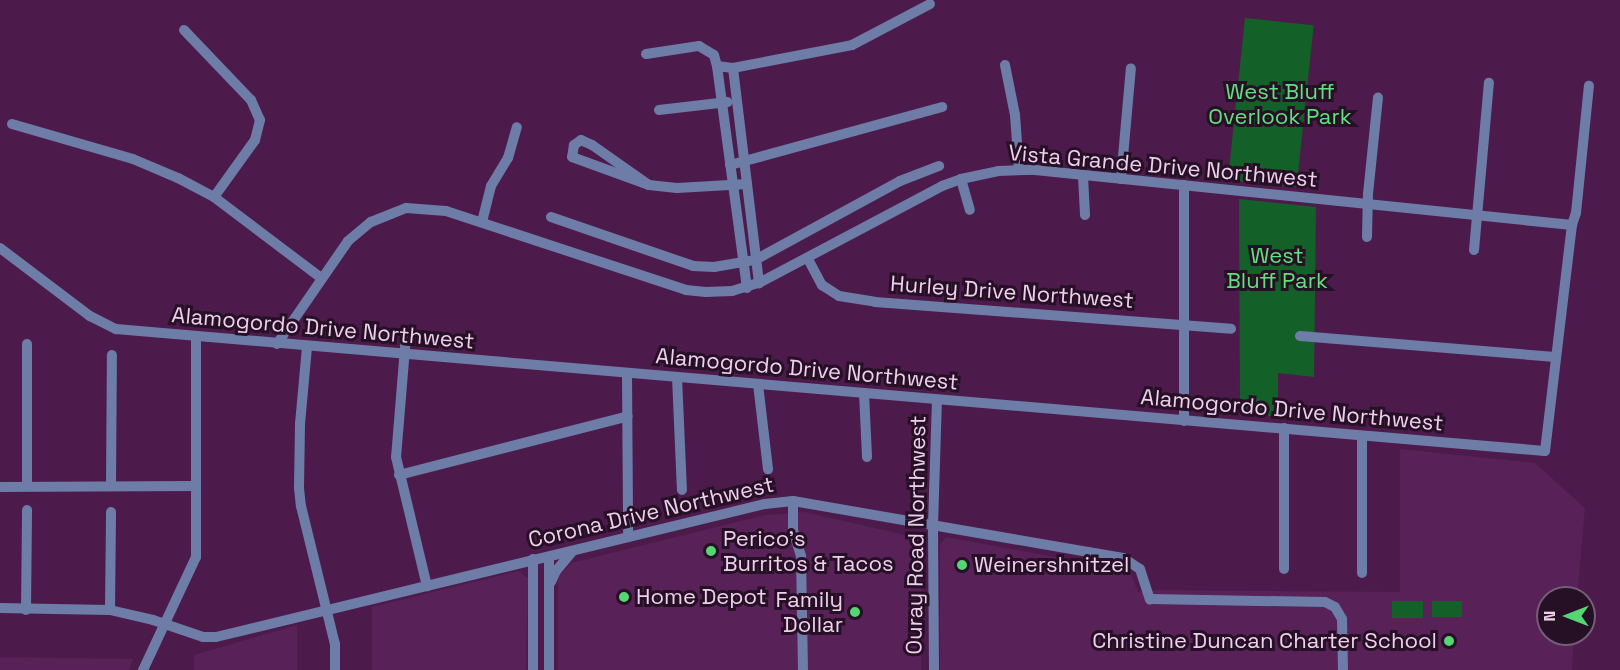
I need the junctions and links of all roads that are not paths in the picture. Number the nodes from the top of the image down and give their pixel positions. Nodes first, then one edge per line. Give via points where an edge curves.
1 (930, 4) dead end
2 (184, 30) dead end
3 (646, 54) dead end
4 (1005, 65) dead end
5 (717, 66) junction
6 (733, 68) junction
7 (1131, 68) dead end
8 (1489, 83) dead end
9 (1589, 86) dead end
10 (1378, 98) dead end
11 (737, 101) junction
12 (722, 103) junction
13 (942, 107) dead end
14 (660, 110) dead end
15 (12, 124) dead end
16 (518, 127) dead end
17 (744, 161) junction
18 (730, 165) junction
19 (939, 166) dead end
20 (1019, 170) junction
21 (1083, 176) junction
22 (961, 179) junction
23 (1121, 179) junction
24 (747, 184) junction
25 (649, 185) junction
26 (1184, 185) junction
27 (733, 186) junction
28 (214, 197) junction
29 (1369, 206) junction
30 (970, 210) dead end
31 (1084, 215) dead end
32 (1476, 216) junction
33 (551, 218) dead end
34 (482, 222) junction
35 (1572, 225) junction
36 (1366, 237) dead end
37 (0, 248) edge
38 (1474, 250) dead end
39 (808, 259) junction
40 (755, 260) junction
41 (744, 263) junction
42 (321, 278) junction
43 (759, 283) junction
44 (747, 288) junction
45 (1184, 325) junction
46 (1231, 329) dead end
47 (196, 336) junction
48 (406, 336) dead end
49 (1300, 336) dead end
50 (27, 344) dead end
51 (277, 344) junction
52 (306, 347) junction
53 (112, 355) dead end
54 (405, 355) junction
55 (1555, 357) junction
56 (627, 374) junction
57 (677, 377) junction
58 (758, 384) junction
59 (864, 393) junction
60 (937, 400) junction
61 (628, 416) junction
62 (1184, 420) junction
63 (1284, 428) junction
64 (1362, 436) junction
65 (867, 458) dead end
66 (768, 469) dead end
67 (399, 475) junction
68 (27, 486) junction
69 (111, 486) junction
70 (196, 486) junction
71 (0, 487) edge
72 (682, 490) dead end
73 (793, 501) junction
74 (27, 510) dead end
75 (111, 512) dead end
76 (933, 526) junction
77 (628, 537) junction
78 (575, 550) junction
79 (549, 557) junction
80 (533, 559) junction
81 (1284, 569) dead end
82 (1362, 573) dead end
83 (427, 586) junction
84 (549, 588) junction
85 (0, 608) edge
86 (26, 610) junction
87 (110, 610) junction
88 (327, 611) junction
89 (164, 624) junction
90 (548, 638) junction
91 (534, 639) junction
92 (142, 670) edge
93 (335, 670) edge
94 (533, 670) edge
95 (549, 670) edge
96 (802, 670) edge
97 (934, 670) edge
98 (1343, 670) edge

1 - 6 street via 852,45
2 - 28 street via 251,100 260,120 255,140
3 - 5 street via 699,46 714,56
4 - 20 street via 1015,115
5 - 6 street
5 - 12 street
6 - 11 street
7 - 23 street
8 - 32 street
9 - 35 street
10 - 29 street
11 - 12 street
11 - 17 street
12 - 14 street
12 - 18 street
13 - 17 street
15 - 28 street via 133,159
16 - 34 street via 508,158 491,186
17 - 18 street
17 - 24 street
18 - 27 street
19 - 40 street via 900,181
20 - 21 street, Vista Grande Drive Northwest
20 - 22 street, Vista Grande Drive Northwest
21 - 23 street, Vista Grande Drive Northwest
21 - 31 street
22 - 30 street
22 - 39 street, Vista Grande Drive Northwest
23 - 26 street, Vista Grande Drive Northwest
24 - 27 street
24 - 40 street
25 - 25 street via 572,157 574,145 581,140
25 - 27 street
26 - 29 street, Vista Grande Drive Northwest
26 - 45 street
27 - 41 street
28 - 42 street
29 - 32 street, Vista Grande Drive Northwest
29 - 36 street
32 - 35 street, Vista Grande Drive Northwest
32 - 38 street
33 - 41 street via 693,266
34 - 42 street, Vista Grande Drive Northwest via 434,209 406,208 371,222 355,234
34 - 44 street, Vista Grande Drive Northwest via 686,290 720,292
35 - 55 street
37 - 47 street, Alamogordo Drive Northwest via 101,324 116,329
39 - 43 street, Vista Grande Drive Northwest
39 - 45 street, Hurley Drive Northwest via 822,285 838,296
40 - 41 street
40 - 43 street
41 - 44 street
42 - 51 street, Vista Grande Drive Northwest
43 - 44 street, Vista Grande Drive Northwest
45 - 46 street, Hurley Drive Northwest
45 - 62 street
47 - 51 street, Alamogordo Drive Northwest
47 - 70 street
48 - 54 street
49 - 55 street
50 - 68 street
51 - 52 street, Alamogordo Drive Northwest
52 - 54 street, Alamogordo Drive Northwest
52 - 88 street via 299,488
53 - 69 street
54 - 56 street, Alamogordo Drive Northwest
54 - 67 street via 396,457
55 - 64 street, Alamogordo Drive Northwest via 1545,451
56 - 57 street, Alamogordo Drive Northwest
56 - 61 street
57 - 58 street, Alamogordo Drive Northwest
57 - 72 street
58 - 59 street, Alamogordo Drive Northwest
58 - 66 street
59 - 60 street, Alamogordo Drive Northwest
59 - 65 street
60 - 62 street, Alamogordo Drive Northwest
60 - 76 street, Ouray Road Northwest
61 - 67 street
61 - 77 street
62 - 63 street, Alamogordo Drive Northwest
63 - 64 street, Alamogordo Drive Northwest
63 - 81 street
64 - 82 street
67 - 83 street
68 - 69 street
68 - 71 street
69 - 70 street
70 - 89 street via 196,557
73 - 76 street, Corona Drive Northwest
73 - 77 street, Corona Drive Northwest via 765,504
73 - 96 street via 794,530 801,556
74 - 86 street
75 - 87 street
76 - 97 street, Ouray Road Northwest
76 - 98 street, Corona Drive Northwest via 1128,560 1142,574 1149,599 1325,602 1335,607 1342,619
77 - 78 street, Corona Drive Northwest
78 - 79 street, Corona Drive Northwest
78 - 84 street via 556,571
79 - 80 street, Corona Drive Northwest
79 - 84 street
80 - 83 street, Corona Drive Northwest
80 - 91 street
83 - 88 street, Corona Drive Northwest
84 - 90 street
85 - 86 street, Corona Drive Northwest
86 - 87 street, Corona Drive Northwest
87 - 89 street, Corona Drive Northwest
88 - 89 street, Corona Drive Northwest via 216,637 203,637
88 - 93 street via 335,644
89 - 92 street
90 - 91 street
90 - 95 street
91 - 94 street

